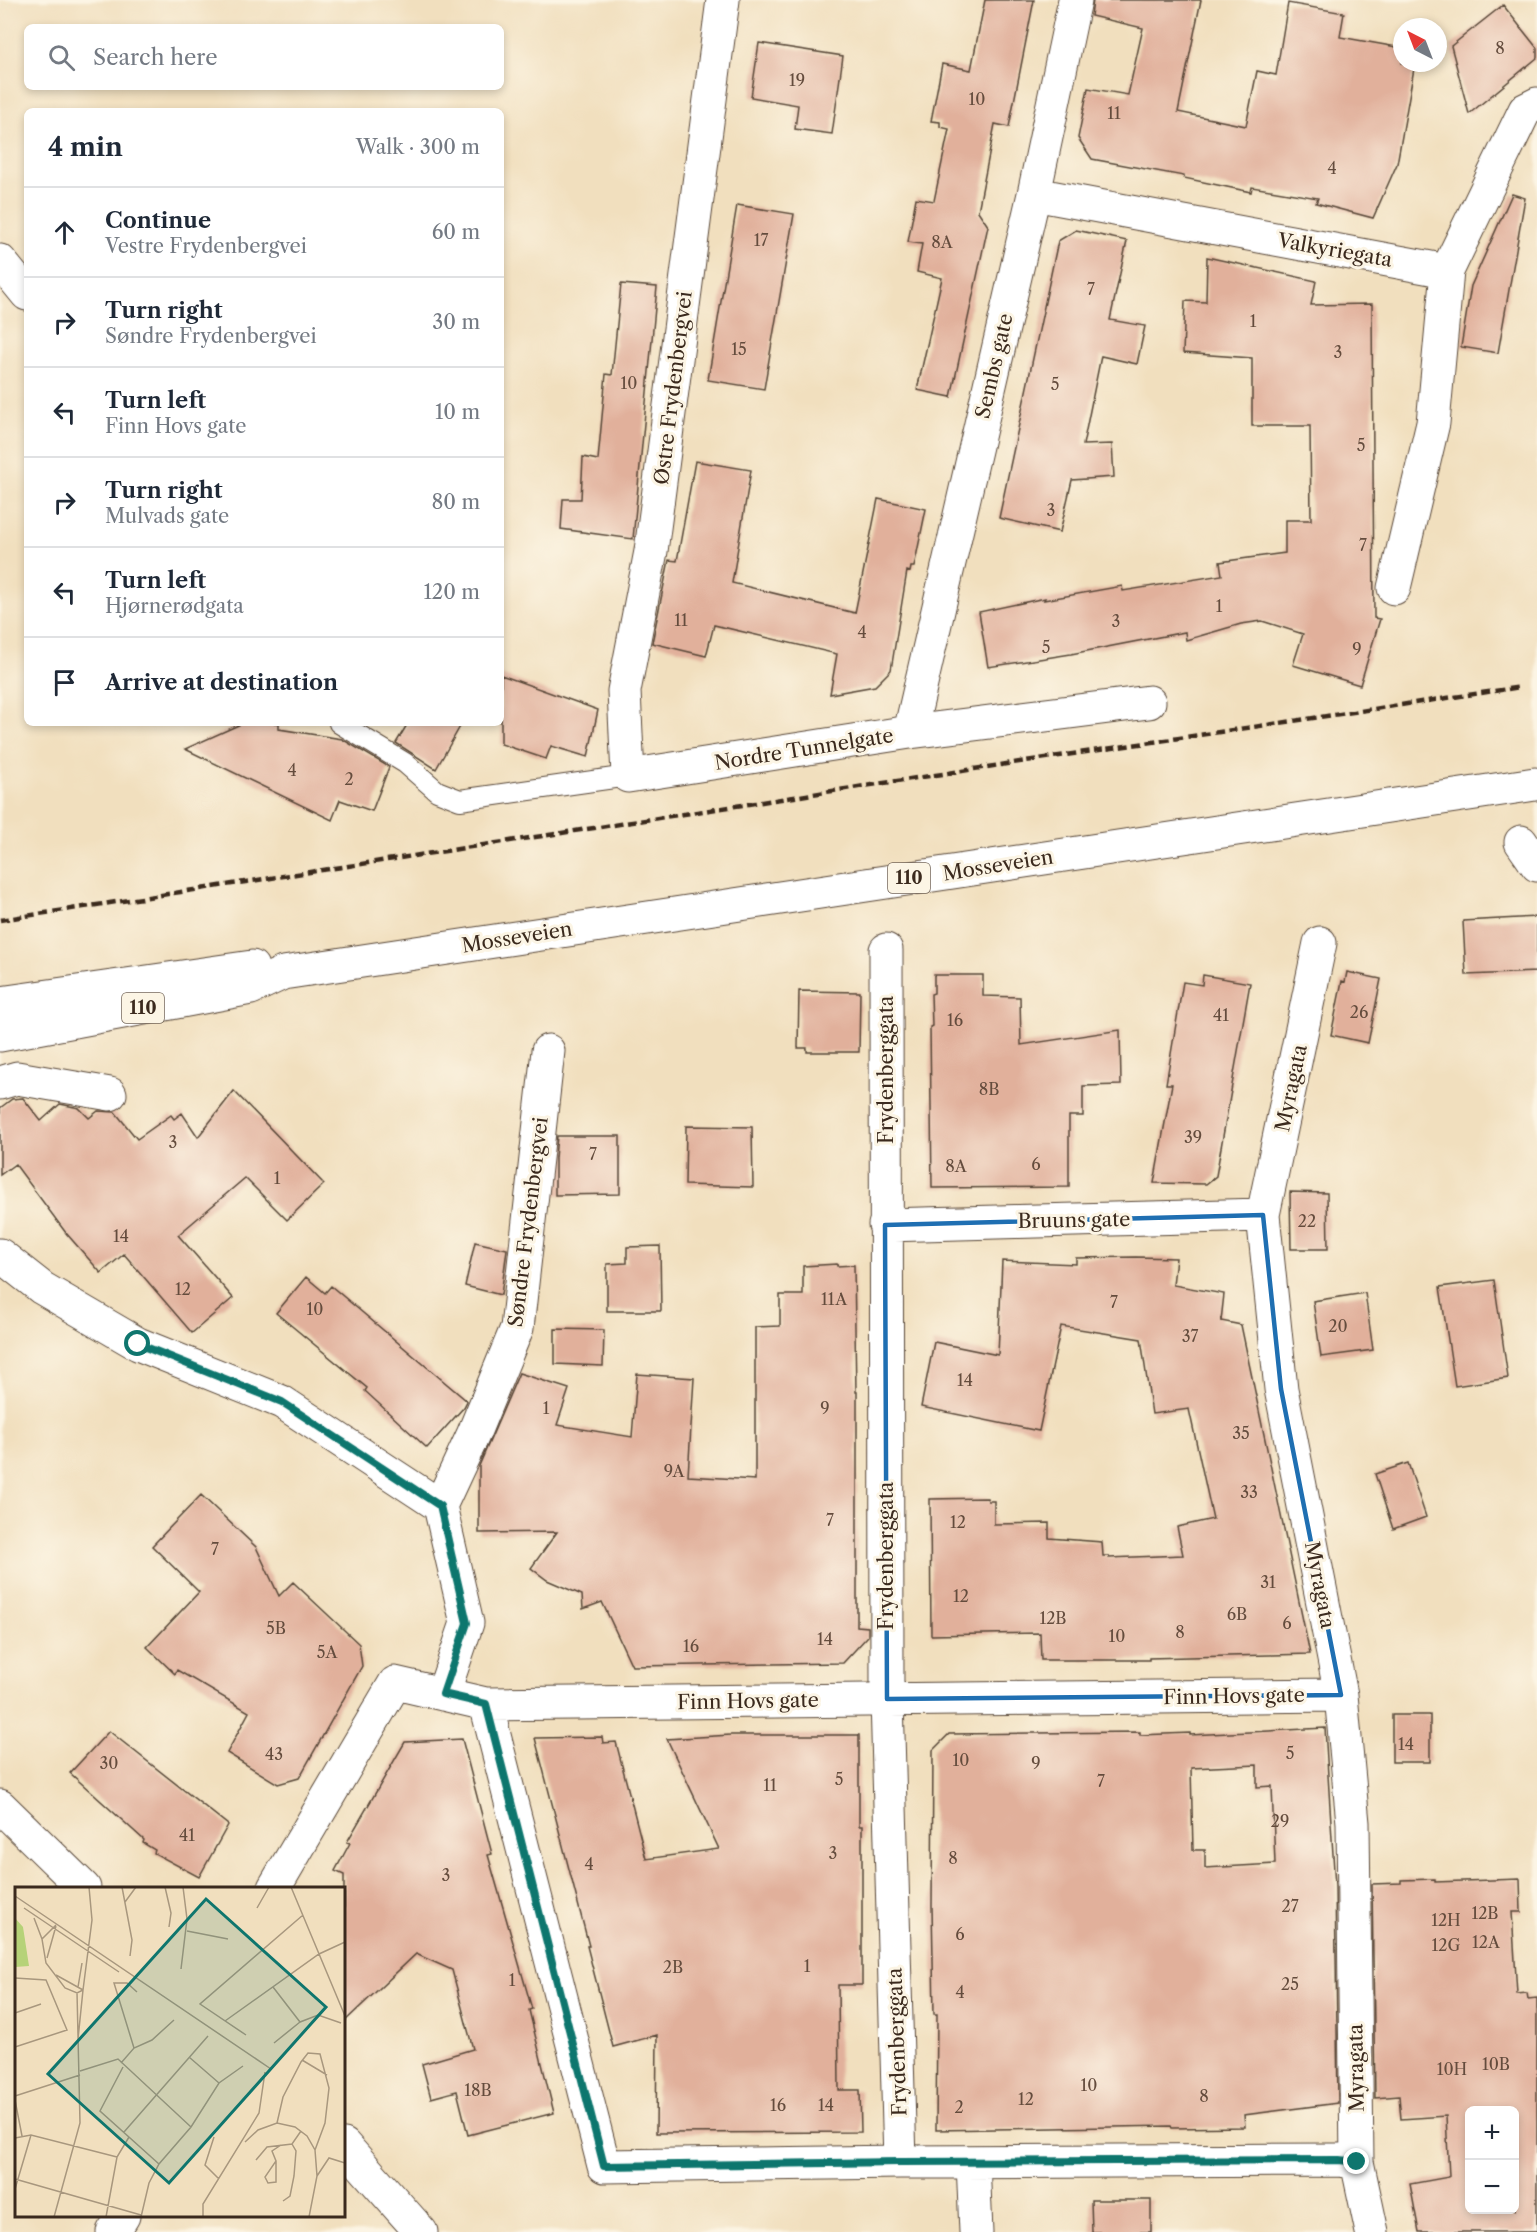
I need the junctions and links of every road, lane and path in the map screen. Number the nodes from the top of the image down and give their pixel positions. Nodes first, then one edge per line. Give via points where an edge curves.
1 (723, 0) edge
2 (1075, 0) edge
3 (1537, 104) edge
4 (1034, 195) junction
5 (0, 261) edge
6 (1447, 271) junction
7 (24, 290) edge
8 (1394, 588) dead end
9 (1149, 702) dead end
10 (344, 726) edge
11 (910, 732) junction
12 (628, 776) junction
13 (1535, 784) dead end
14 (1320, 943) dead end
15 (886, 950) dead end
16 (283, 973) junction
17 (0, 1003) edge
18 (0, 1035) edge
19 (548, 1051) dead end
20 (0, 1083) edge
21 (110, 1094) dead end
22 (1263, 1215) junction
23 (885, 1225) junction
24 (0, 1255) edge
25 (440, 1506) junction
26 (443, 1694) junction
27 (1341, 1695) junction
28 (887, 1700) junction
29 (486, 1704) junction
30 (0, 1806) edge
31 (83, 1887) edge
32 (275, 1887) edge
33 (345, 2146) edge
34 (900, 2162) junction
35 (973, 2162) junction
36 (1357, 2162) junction
37 (122, 2217) edge
38 (113, 2232) edge
39 (421, 2232) edge
40 (976, 2232) edge
41 (1372, 2232) edge

1 - 12 main road, Østre Frydenbergvei via 651,551 624,691
2 - 4 main road, Sembs gate
3 - 6 main road via 1526,110
4 - 6 main road, Valkyriegata
4 - 11 main road, Sembs gate
5 - 7 main road
6 - 8 main road via 1433,423
9 - 11 main road, Nordre Tunnelgate
10 - 12 lane, Nordre Tunnelgate via 405,763 436,791 460,800
11 - 12 main road, Nordre Tunnelgate
13 - 16 main road, Mosseveien / 110
14 - 22 main road, Myragata
15 - 23 main road, Frydenberggata
16 - 17 main road, Mosseveien / 110 via 249,966
16 - 18 main road, Mosseveien / 110 via 251,988
19 - 25 main road, Søndre Frydenbergvei via 517,1329
20 - 21 main road via 17,1078
22 - 23 main road, Bruuns gate
22 - 27 main road, Myragata via 1281,1389
23 - 28 main road, Frydenberggata
24 - 25 main road via 42,1288 138,1344 282,1402
25 - 26 main road via 467,1623
26 - 29 main road, Finn Hovs gate
26 - 32 main road, Finn Hovs gate via 395,1683
27 - 28 main road, Finn Hovs gate
27 - 36 main road, Myragata via 1353,1823
28 - 29 main road, Finn Hovs gate
28 - 34 main road, Frydenberggata
29 - 34 main road via 604,2166
30 - 31 main road
33 - 39 main road
34 - 35 main road
35 - 36 main road
35 - 40 main road
36 - 41 main road, Myragata
37 - 38 main road

